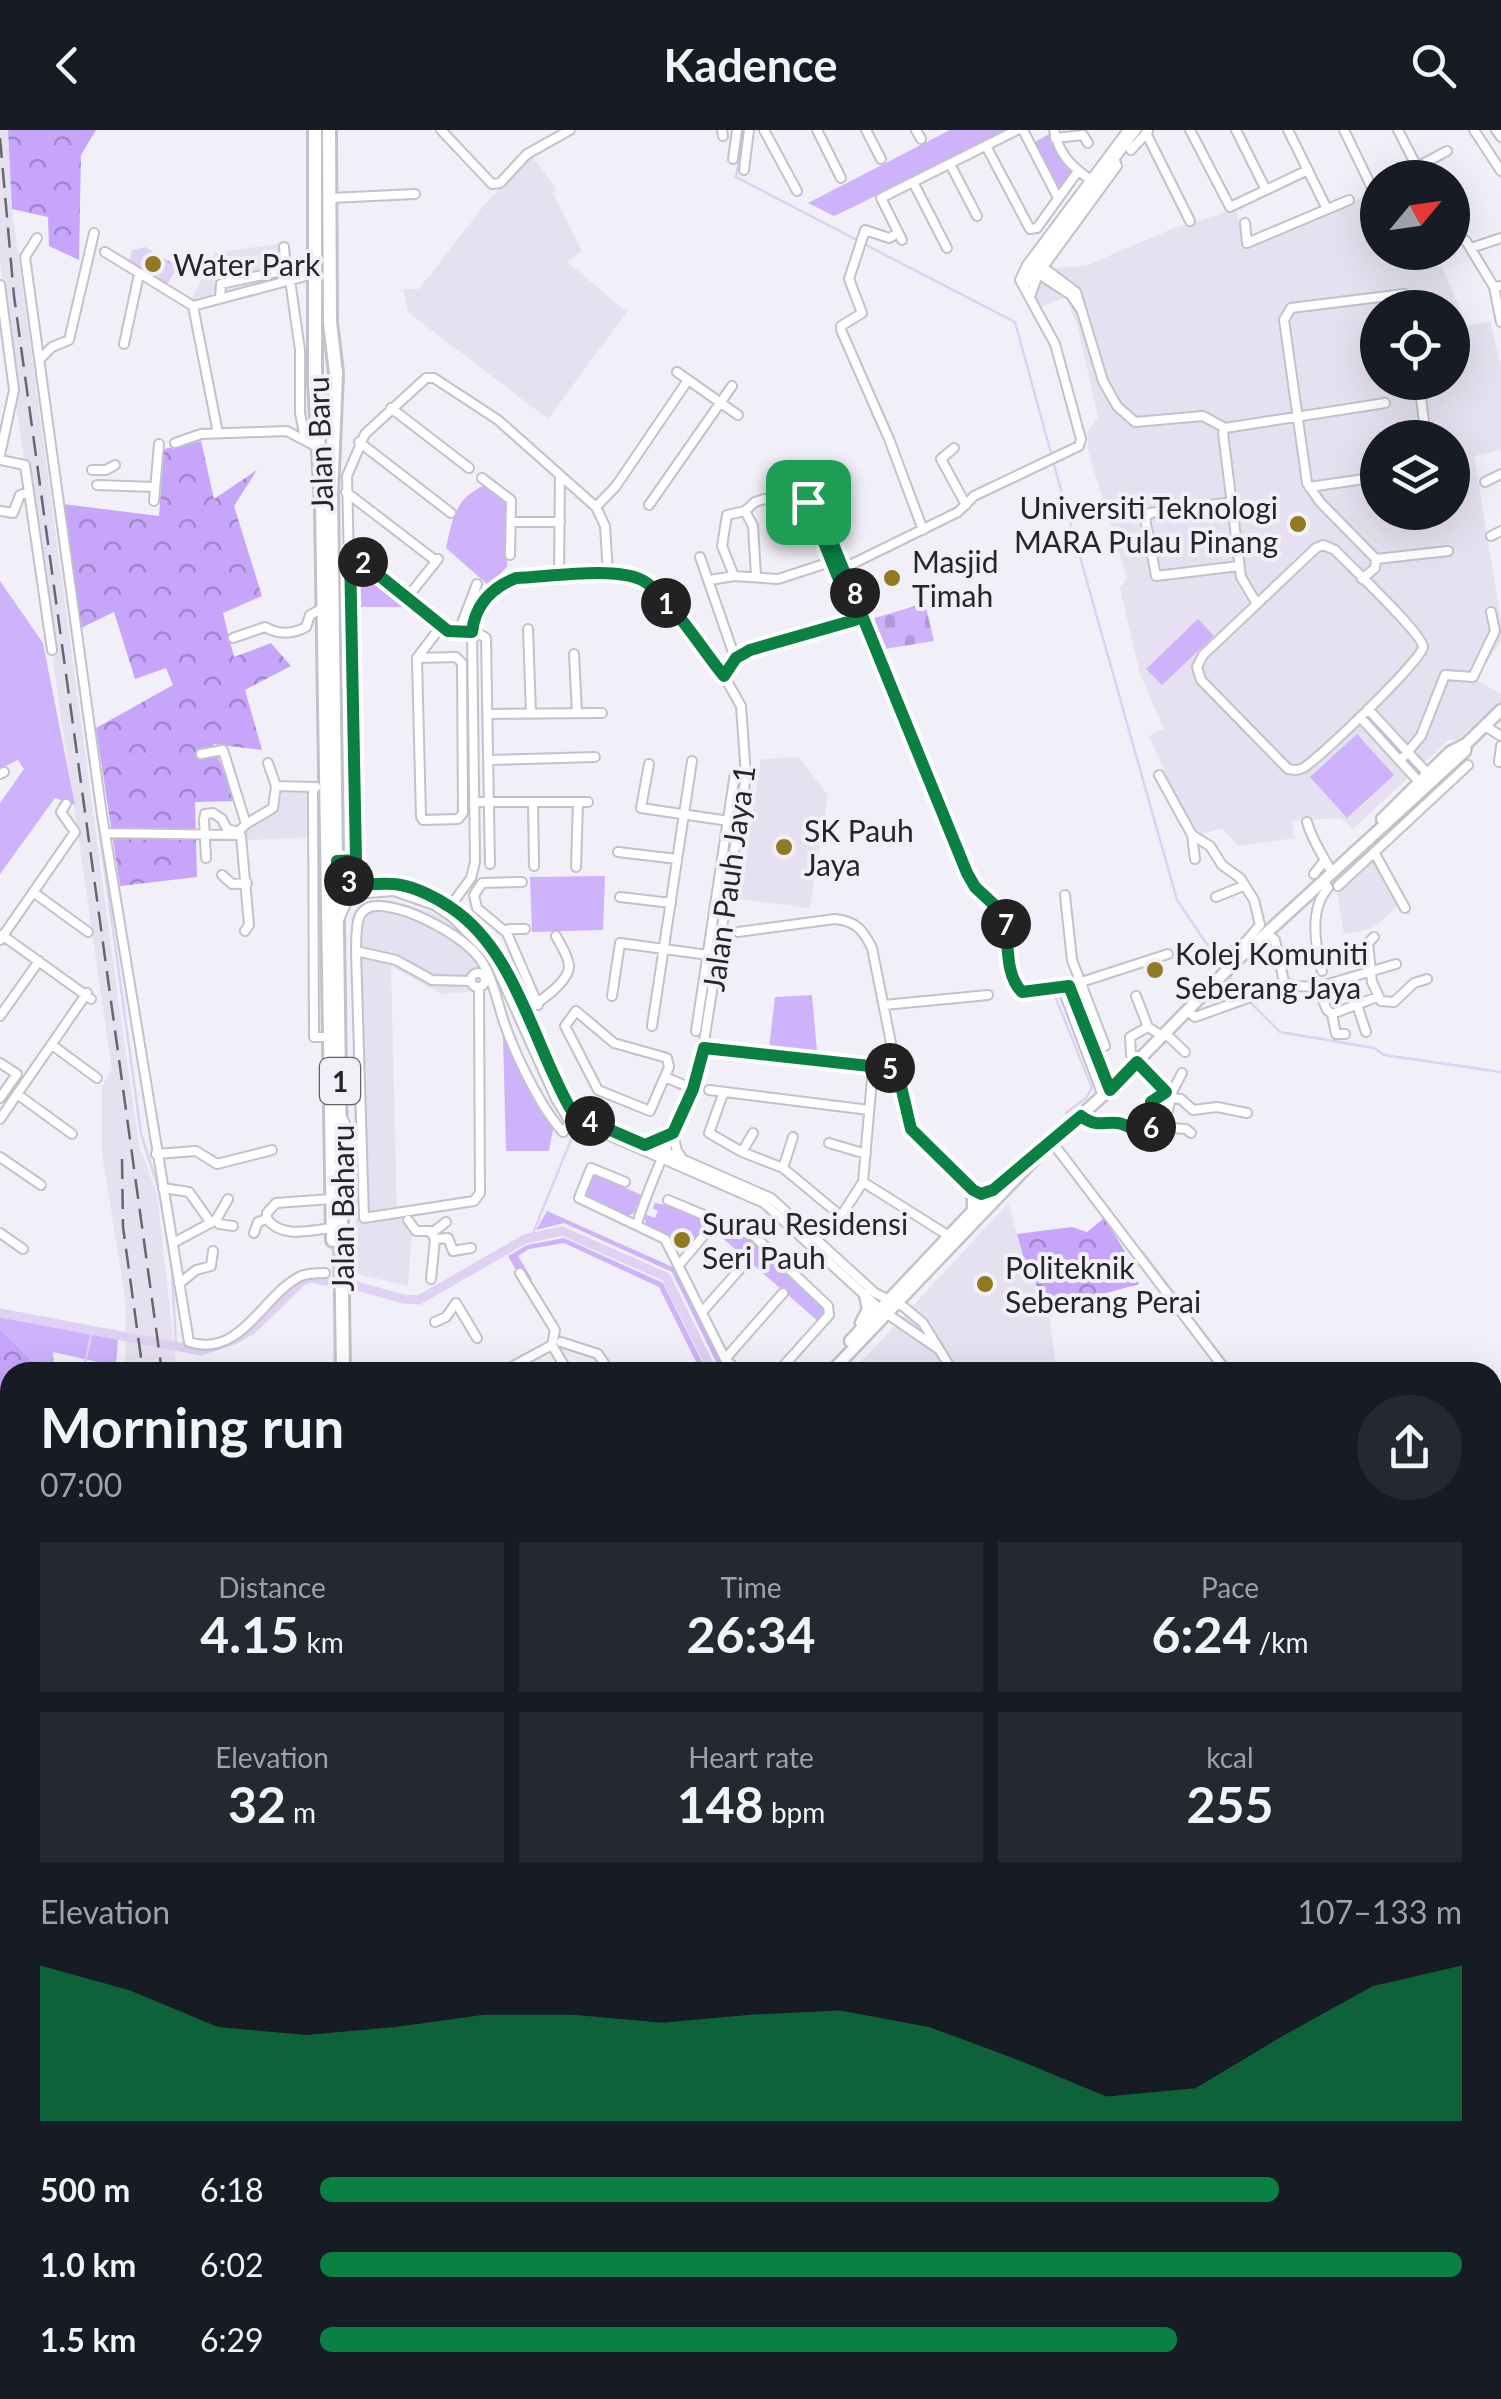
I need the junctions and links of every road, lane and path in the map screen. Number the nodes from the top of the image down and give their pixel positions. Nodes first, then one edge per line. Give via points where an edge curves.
1 (313, 130) edge
2 (332, 130) edge
3 (441, 130) edge
4 (570, 130) edge
5 (736, 130) edge
6 (749, 130) edge
7 (764, 130) edge
8 (817, 130) edge
9 (866, 130) edge
10 (1020, 130) edge
11 (1128, 130) edge
12 (1190, 130) edge
13 (1236, 130) edge
14 (1288, 130) edge
15 (1344, 130) edge
16 (1398, 130) edge
17 (1474, 130) edge
18 (1496, 130) edge
19 (1143, 131) edge
20 (1055, 134) edge
21 (1501, 137) edge
22 (1088, 143) dead end
23 (986, 146) junction
24 (1131, 150) dead end
25 (1447, 151) dead end
26 (733, 158) dead end
27 (1114, 158) junction
28 (881, 159) dead end
29 (1360, 163) edge
30 (950, 164) junction
31 (744, 170) dead end
32 (1308, 170) junction
33 (1078, 171) junction
34 (1501, 171) edge
35 (841, 178) dead end
36 (1093, 181) junction
37 (914, 182) junction
38 (1266, 190) junction
39 (796, 191) dead end
40 (415, 194) dead end
41 (331, 198) junction
42 (1058, 198) junction
43 (1349, 200) dead end
44 (1328, 209) junction
45 (977, 216) dead end
46 (1190, 221) dead end
47 (1245, 223) dead end
48 (94, 233) dead end
49 (37, 238) dead end
50 (1501, 238) edge
51 (284, 247) dead end
52 (947, 248) dead end
53 (1471, 248) joint
54 (105, 252) dead end
55 (1035, 266) junction
56 (286, 270) junction
57 (317, 273) junction
58 (139, 274) junction
59 (288, 281) junction
60 (1028, 282) dead end
61 (1497, 286) edge
62 (0, 287) edge
63 (1032, 294) dead end
64 (220, 298) junction
65 (1360, 300) edge
66 (193, 306) junction
67 (1501, 322) edge
68 (124, 344) dead end
69 (316, 346) junction
70 (41, 358) junction
71 (300, 362) junction
72 (677, 372) dead end
73 (688, 380) junction
74 (315, 382) junction
75 (732, 386) dead end
76 (336, 387) junction
77 (0, 399) edge
78 (11, 402) junction
79 (720, 402) junction
80 (1384, 403) dead end
81 (392, 408) junction
82 (738, 414) dead end
83 (1298, 416) junction
84 (302, 421) junction
85 (1226, 428) junction
86 (287, 431) junction
87 (218, 433) junction
88 (305, 438) junction
89 (360, 442) junction
90 (175, 443) dead end
91 (159, 444) dead end
92 (319, 448) junction
93 (954, 448) dead end
94 (0, 458) edge
95 (115, 465) dead end
96 (469, 468) dead end
97 (92, 470) dead end
98 (1501, 474) edge
99 (560, 476) junction
100 (482, 478) dead end
101 (1360, 480) edge
102 (1485, 482) dead end
103 (97, 485) dead end
104 (154, 487) junction
105 (1309, 487) junction
106 (28, 492) junction
107 (346, 492) junction
108 (154, 500) dead end
109 (1233, 502) junction
110 (649, 506) dead end
111 (966, 506) junction
112 (596, 507) junction
113 (0, 511) edge
114 (745, 512) junction
115 (451, 513) dead end
116 (512, 522) junction
117 (560, 522) junction
118 (922, 530) junction
119 (1501, 531) edge
120 (1491, 536) dead end
121 (1448, 551) dead end
122 (350, 552) junction
123 (510, 556) dead end
124 (700, 557) dead end
125 (1376, 560) junction
126 (839, 563) junction
127 (1240, 566) junction
128 (608, 574) junction
129 (559, 576) junction
130 (734, 576) junction
131 (756, 576) junction
132 (710, 580) junction
133 (1362, 580) junction
134 (478, 584) dead end
135 (332, 585) junction
136 (406, 598) junction
137 (351, 603) junction
138 (1256, 604) junction
139 (324, 608) junction
140 (1491, 612) dead end
141 (860, 619) junction
142 (528, 629) dead end
143 (459, 632) junction
144 (472, 632) junction
145 (436, 633) dead end
146 (234, 638) dead end
147 (52, 650) dead end
148 (574, 654) dead end
149 (352, 656) junction
150 (417, 658) junction
151 (736, 658) junction
152 (334, 676) junction
153 (724, 676) junction
154 (1368, 709) junction
155 (1501, 710) edge
156 (576, 713) junction
157 (602, 713) dead end
158 (488, 714) junction
159 (530, 714) junction
160 (1360, 717) junction
161 (1485, 726) junction
162 (1393, 736) junction
163 (1501, 736) edge
164 (1384, 744) junction
165 (468, 745) junction
166 (1501, 746) edge
167 (1409, 753) junction
168 (201, 754) dead end
169 (595, 758) dead end
170 (489, 760) junction
171 (692, 760) dead end
172 (1400, 761) junction
173 (1499, 762) edge
174 (268, 763) dead end
175 (648, 764) dead end
176 (1468, 765) dead end
177 (735, 774) dead end
178 (1160, 776) dead end
179 (1426, 781) junction
180 (276, 786) junction
181 (319, 787) junction
182 (1438, 793) junction
183 (474, 802) junction
184 (489, 802) junction
185 (533, 802) junction
186 (578, 802) junction
187 (588, 802) dead end
188 (66, 804) dead end
189 (336, 814) junction
190 (355, 814) junction
191 (684, 814) junction
192 (728, 821) junction
193 (739, 822) junction
194 (1308, 822) dead end
195 (246, 824) junction
196 (239, 832) junction
197 (105, 833) junction
198 (1192, 835) junction
199 (204, 836) junction
200 (618, 852) dead end
201 (1374, 852) junction
202 (206, 858) dead end
203 (1195, 858) dead end
204 (678, 859) junction
205 (1325, 860) junction
206 (337, 861) junction
207 (1342, 862) junction
208 (490, 864) dead end
209 (534, 866) dead end
210 (576, 868) dead end
211 (1225, 868) junction
212 (1352, 873) junction
213 (222, 874) dead end
214 (1213, 874) dead end
215 (1324, 876) junction
216 (522, 882) dead end
217 (247, 884) junction
218 (1244, 886) junction
219 (1338, 886) dead end
220 (460, 891) junction
221 (33, 892) junction
222 (1065, 895) dead end
223 (1315, 895) junction
224 (620, 896) dead end
225 (1216, 897) dead end
226 (436, 900) junction
227 (670, 903) junction
228 (1405, 908) dead end
229 (448, 909) junction
230 (463, 917) junction
231 (337, 924) junction
232 (525, 929) dead end
233 (246, 931) dead end
234 (88, 932) dead end
235 (738, 932) dead end
236 (1266, 933) junction
237 (507, 934) junction
238 (556, 936) dead end
239 (1, 937) edge
240 (1374, 937) dead end
241 (1251, 942) junction
242 (468, 948) junction
243 (664, 949) junction
244 (356, 952) junction
245 (1168, 954) dead end
246 (707, 955) junction
247 (718, 956) junction
248 (39, 961) junction
249 (1396, 964) dead end
250 (1372, 970) junction
251 (1322, 971) dead end
252 (1427, 979) dead end
253 (480, 980) junction
254 (1080, 982) junction
255 (1284, 982) junction
256 (1318, 986) junction
257 (1065, 987) junction
258 (988, 995) dead end
259 (612, 996) dead end
260 (1136, 996) dead end
261 (1376, 996) junction
262 (538, 1005) junction
263 (884, 1005) junction
264 (1357, 1005) junction
265 (1187, 1011) junction
266 (520, 1014) junction
267 (1332, 1014) junction
268 (0, 1016) edge
269 (506, 1022) junction
270 (652, 1026) dead end
271 (1148, 1027) junction
272 (696, 1031) dead end
273 (1366, 1032) dead end
274 (1164, 1034) junction
275 (1344, 1034) dead end
276 (52, 1044) junction
277 (1106, 1046) dead end
278 (704, 1048) junction
279 (1185, 1052) dead end
280 (0, 1062) edge
281 (1137, 1062) junction
282 (873, 1066) junction
283 (897, 1069) junction
284 (1182, 1074) dead end
285 (665, 1077) junction
286 (97, 1078) dead end
287 (693, 1089) junction
288 (709, 1090) dead end
289 (1106, 1093) junction
290 (18, 1094) junction
291 (724, 1094) junction
292 (1169, 1096) junction
293 (0, 1098) edge
294 (869, 1110) junction
295 (1247, 1113) dead end
296 (342, 1114) junction
297 (1081, 1116) junction
298 (0, 1120) edge
299 (362, 1120) junction
300 (572, 1121) junction
301 (1163, 1124) junction
302 (673, 1133) junction
303 (752, 1133) dead end
304 (1191, 1133) dead end
305 (72, 1134) dead end
306 (793, 1137) dead end
307 (828, 1143) dead end
308 (645, 1145) junction
309 (1048, 1146) junction
310 (272, 1150) dead end
311 (742, 1152) junction
312 (156, 1154) junction
313 (866, 1154) junction
314 (362, 1156) junction
315 (663, 1156) junction
316 (0, 1157) edge
317 (685, 1162) junction
318 (342, 1166) junction
319 (784, 1168) junction
320 (625, 1182) dead end
321 (862, 1182) junction
322 (40, 1185) dead end
323 (163, 1188) junction
324 (973, 1190) junction
325 (993, 1190) junction
326 (331, 1198) junction
327 (228, 1199) dead end
328 (668, 1200) dead end
329 (986, 1204) junction
330 (973, 1210) junction
331 (711, 1218) junction
332 (266, 1219) junction
333 (408, 1220) dead end
334 (213, 1221) junction
335 (446, 1222) dead end
336 (637, 1224) junction
337 (233, 1226) dead end
338 (254, 1232) dead end
339 (0, 1233) edge
340 (336, 1234) junction
341 (434, 1236) junction
342 (949, 1236) junction
343 (173, 1243) junction
344 (471, 1248) dead end
345 (22, 1249) dead end
346 (212, 1251) dead end
347 (747, 1261) dead end
348 (679, 1265) junction
349 (325, 1273) dead end
350 (520, 1273) dead end
351 (431, 1278) dead end
352 (179, 1284) junction
353 (783, 1293) dead end
354 (865, 1295) junction
355 (888, 1307) junction
356 (702, 1312) junction
357 (916, 1317) junction
358 (435, 1322) dead end
359 (908, 1327) junction
360 (861, 1329) junction
361 (477, 1338) dead end
362 (557, 1344) junction
363 (941, 1350) junction
364 (725, 1359) junction
365 (340, 1362) edge
366 (522, 1362) edge
367 (564, 1362) edge
368 (603, 1362) edge
369 (728, 1362) edge
370 (787, 1362) edge
371 (832, 1362) edge
372 (840, 1362) edge
373 (948, 1362) edge
374 (1219, 1362) edge

1 - 57 highway, Jalan Baru / 1
2 - 41 highway, Jalan Baru / 1
3 - 4 street via 492,184
5 - 26 street
6 - 31 street
7 - 39 street
8 - 35 street
9 - 28 street
10 - 23 street
10 - 42 street
11 - 36 street
12 - 38 street via 1230,207
13 - 38 street
14 - 32 street
15 - 29 street
16 - 25 street via 1416,166
17 - 34 street
18 - 21 street
19 - 24 street
19 - 27 street
19 - 46 street
20 - 22 street via 1083,135
20 - 33 street
23 - 30 street
23 - 42 street via 1027,225 1034,230
27 - 36 street
27 - 55 street via 1118,166
30 - 37 street
30 - 45 street
32 - 38 street
32 - 44 street
33 - 36 street
33 - 42 street
36 - 55 street
37 - 52 street
37 - 118 street via 881,198 900,237 864,232 848,279 862,313 841,330
40 - 41 street
41 - 76 highway, Jalan Baru / 1
43 - 44 street
44 - 47 street via 1246,244
48 - 70 street via 69,340
49 - 70 street via 25,257
50 - 53 street
51 - 56 street
53 - 61 street
54 - 58 street
55 - 60 street
55 - 63 street
55 - 85 street via 1076,292 1103,381 1129,418 1143,423 1203,416
55 - 111 street via 1021,283 1055,344 1081,443
56 - 59 street
56 - 64 street via 221,284
57 - 59 street
57 - 69 highway, Jalan Baru / 1
58 - 66 street
58 - 68 street
59 - 64 street
59 - 71 street
61 - 67 street
62 - 78 street
64 - 66 street
65 - 83 street via 1288,310
66 - 87 street
69 - 71 street
69 - 74 highway, Jalan Baru / 1
70 - 197 street
71 - 84 street
72 - 73 street
73 - 79 street
73 - 112 street
74 - 76 highway via 326,376
74 - 92 highway, Jalan Baru / 1
75 - 79 street
76 - 135 highway, Jalan Baru / 1
77 - 78 street
78 - 94 street
79 - 82 street
79 - 110 street
80 - 83 street
81 - 89 street
81 - 96 street
81 - 99 street via 434,378 498,420
83 - 85 street
83 - 105 street
84 - 86 street
84 - 88 street
85 - 109 street
86 - 87 street
86 - 88 street
87 - 90 street
88 - 92 street
89 - 107 street
89 - 115 street
91 - 104 street
92 - 139 highway, Jalan Baru / 1
93 - 111 street via 941,459
94 - 106 street via 24,464
95 - 97 street
98 - 102 street
99 - 112 street
99 - 117 street
100 - 116 street via 511,500
101 - 105 street
103 - 104 street
104 - 108 street
105 - 125 street
106 - 113 street via 20,494 13,513
106 - 147 street
107 - 122 street
107 - 136 street via 437,560
109 - 127 street
109 - 127 street via 1145,518 1156,576
111 - 118 street
112 - 128 street via 605,526
114 - 126 street via 764,499 790,506 815,500
114 - 130 street via 727,515 722,534
114 - 131 street via 753,526
116 - 117 street
116 - 123 street
117 - 129 street
118 - 126 street
119 - 120 street
121 - 125 street
122 - 136 street
122 - 137 street
124 - 132 street
125 - 133 street
126 - 131 street via 778,579
126 - 141 street
127 - 138 street
128 - 129 street, Jalan Pauh Jaya 1
128 - 153 street, Jalan Pauh Jaya 1 via 638,578 658,592
129 - 144 street, Jalan Pauh Jaya 1 via 502,584 482,603
130 - 131 street
130 - 132 street
132 - 151 street
133 - 138 street via 1324,545
133 - 154 street via 1420,636 1424,648
134 - 143 street
135 - 137 street
135 - 152 highway, Jalan Baru / 1
136 - 143 street via 448,631
137 - 149 street
138 - 160 street via 1203,655 1197,667 1201,680 1288,769 1302,769
139 - 146 street via 310,614 300,630 264,627
139 - 181 highway, Jalan Baru / 1
140 - 167 street via 1494,631 1472,677 1445,675
141 - 151 street
141 - 257 street via 967,873 1004,914 1016,987
142 - 159 street
143 - 144 street
144 - 158 street via 486,638
144 - 165 street
145 - 150 street
148 - 156 street
149 - 152 street
149 - 190 street
150 - 165 street via 462,662
150 - 165 street via 423,820 464,813
151 - 153 street
152 - 189 highway, Jalan Baru / 1
153 - 193 street, Jalan Pauh Jaya 1 via 744,718
154 - 160 street
154 - 162 street
155 - 161 main road
156 - 157 street
156 - 159 street
158 - 159 street
158 - 170 street
160 - 164 street
161 - 163 street
161 - 179 main road
162 - 164 street
162 - 167 street
164 - 172 street
165 - 183 street
166 - 173 street
167 - 172 street
167 - 179 street
168 - 195 street via 223,750
169 - 170 street
170 - 184 street
171 - 191 street
172 - 179 street
174 - 180 street
175 - 191 street via 641,808
176 - 182 street
177 - 192 street
178 - 198 street
179 - 182 street
179 - 207 main road
180 - 181 street
180 - 195 street via 273,808
181 - 326 highway, Jalan Baru / 1 via 321,1037
182 - 201 street
183 - 184 street
183 - 220 street via 474,869
184 - 185 street
184 - 208 street
185 - 186 street
185 - 209 street
186 - 187 street
186 - 210 street
188 - 221 street via 61,812 75,832
189 - 190 street
189 - 206 highway, Jalan Baru / 1
190 - 206 street via 356,866
191 - 192 street
191 - 204 street
192 - 193 street
192 - 246 street
193 - 247 street, Jalan Pauh Jaya 1
194 - 205 street
195 - 196 street
196 - 199 street
196 - 199 street via 208,812
196 - 217 street
197 - 199 street
197 - 312 street
198 - 203 street
198 - 211 street
199 - 202 street
200 - 204 street
201 - 212 street
201 - 228 street
204 - 227 street
205 - 215 street
205 - 215 street
206 - 226 street via 352,882 400,885
206 - 231 highway, Jalan Baru / 1
207 - 212 street
207 - 215 main road
211 - 214 street
211 - 218 street
212 - 219 street
213 - 217 street via 232,884
215 - 223 main road
216 - 237 street via 482,882 474,895 476,908
217 - 233 street
218 - 225 street
218 - 241 street via 1260,922
220 - 226 street
220 - 229 street
220 - 230 street
221 - 234 street
221 - 239 street
222 - 254 street
223 - 236 main road
223 - 251 street
224 - 227 street
226 - 229 street
227 - 243 street
229 - 230 street
229 - 231 street via 401,892 358,892
229 - 266 street via 489,952
230 - 266 street via 498,952
231 - 296 highway, Jalan Baharu / 1
232 - 237 street
235 - 263 street via 848,920 872,948
236 - 241 main road
236 - 255 street via 1274,940
237 - 262 street
238 - 262 street via 569,968
239 - 248 street
240 - 250 street via 1368,943
241 - 265 main road
242 - 244 street via 438,925 375,906 358,917
242 - 253 street
242 - 253 street via 483,963
243 - 246 street
243 - 259 street via 620,942
243 - 270 street
244 - 253 street via 396,960 432,980
244 - 299 street
245 - 254 street
246 - 247 street
246 - 272 street
247 - 278 street, Jalan Pauh Jaya 1
248 - 268 street
248 - 276 street via 89,996
249 - 250 street
250 - 256 street
250 - 261 street
252 - 261 street via 1394,1002
253 - 269 street
253 - 314 street via 477,1198 364,1218
254 - 257 street
254 - 277 street
255 - 256 street
255 - 265 street via 1195,1017
256 - 267 street
257 - 289 street
258 - 263 street
260 - 271 street
261 - 264 street
262 - 266 street
263 - 283 street
264 - 267 street
264 - 273 street
265 - 274 main road
266 - 269 street
266 - 300 street
266 - 308 street via 574,1112
267 - 275 street via 1336,1034
269 - 300 street via 558,1126 563,1132
271 - 274 street
271 - 281 street via 1130,1037
274 - 279 street
274 - 281 main road
276 - 286 street
276 - 290 street
278 - 282 street
278 - 287 street, Jalan Pauh Jaya 1
280 - 293 street via 17,1074
281 - 289 main road
281 - 292 street
282 - 283 street
282 - 294 street
283 - 324 street via 911,1129
284 - 292 street
285 - 285 street via 667,1058 614,1043 576,1011 565,1026 598,1090 650,1111
285 - 287 street
287 - 302 street, Jalan Pauh Jaya 1
288 - 291 street
289 - 297 main road
290 - 298 street
290 - 305 street
291 - 294 street
291 - 311 street via 709,1133
292 - 295 street via 1194,1110
292 - 301 street
292 - 301 street via 1151,1102
294 - 313 street
296 - 299 street via 350,1135
296 - 318 highway, Jalan Baharu / 1
297 - 301 street via 1134,1130
297 - 309 main road
299 - 314 street
300 - 315 street
301 - 304 street
302 - 308 street
302 - 315 street, Jalan Pauh Jaya 1
302 - 317 street
303 - 311 street
306 - 319 street
307 - 313 street
308 - 315 street
309 - 325 main road
309 - 329 main road
309 - 374 street
310 - 312 street via 217,1164 196,1151
311 - 319 street
312 - 323 street
313 - 321 street
314 - 318 street via 350,1142
315 - 317 street
315 - 336 street, Jalan Pauh Jaya 1
315 - 354 street via 767,1204
316 - 322 street
317 - 355 street via 768,1196
318 - 340 highway, Jalan Baharu / 1
319 - 321 street via 842,1216
320 - 336 street via 590,1168 579,1198
321 - 342 street
323 - 334 street via 190,1192
323 - 343 street
324 - 325 main road
324 - 329 street
324 - 330 main road
325 - 329 main road
326 - 332 street via 276,1203
326 - 340 highway, Jalan Baru / 1
327 - 334 street
328 - 331 street
329 - 330 main road
329 - 355 main road
330 - 342 main road
331 - 348 street
331 - 370 street via 754,1236 828,1306 829,1314
332 - 338 street
332 - 340 street via 286,1232
333 - 341 street via 416,1231
334 - 337 street
334 - 343 street
335 - 341 street
336 - 348 street via 665,1239
339 - 345 street
340 - 365 highway, Jalan Baharu / 1
341 - 344 street via 448,1238 453,1251
341 - 351 street
342 - 355 main road
343 - 352 street
346 - 352 street via 215,1267
347 - 356 street
348 - 356 street
349 - 352 street via 303,1275 251,1325 205,1346 189,1342
350 - 362 street
353 - 364 street
354 - 355 street
354 - 360 main road
355 - 357 street
355 - 359 street
355 - 360 main road
355 - 372 main road
356 - 364 street
357 - 359 street
357 - 363 street
358 - 361 street via 456,1303
359 - 363 street
360 - 371 main road
362 - 366 street
362 - 367 street
362 - 368 street via 598,1354
363 - 373 street
364 - 369 street

